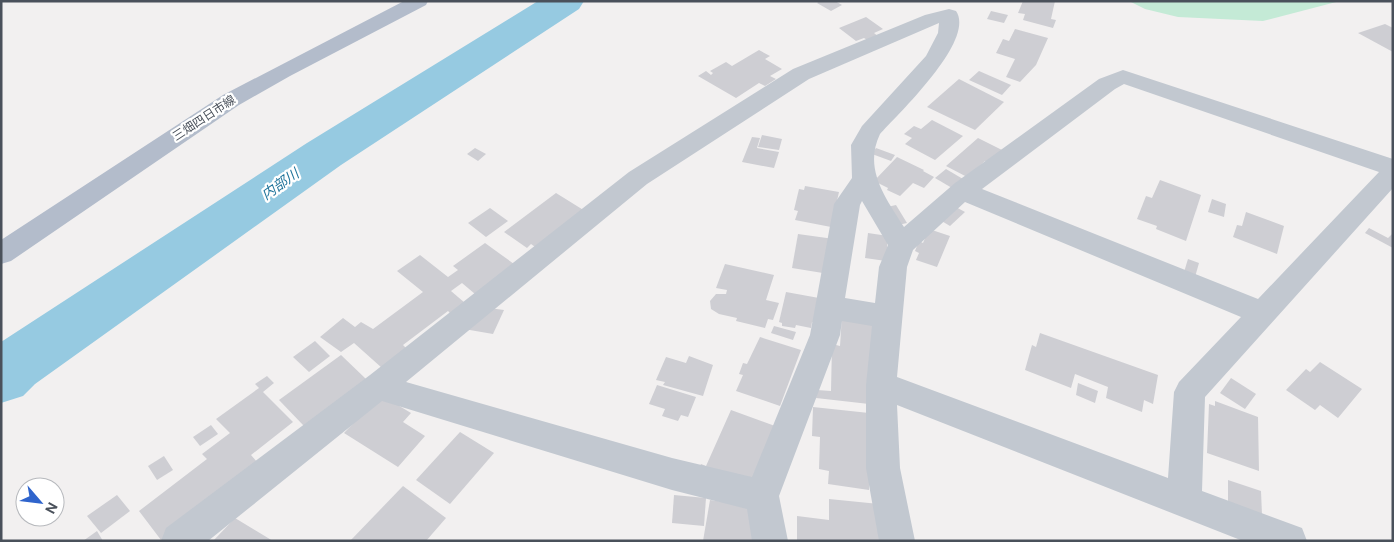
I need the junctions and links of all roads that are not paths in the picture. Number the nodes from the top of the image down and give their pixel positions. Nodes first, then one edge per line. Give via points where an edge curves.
1 (419, 1) edge
2 (1393, 170) edge
3 (864, 182) junction
4 (964, 189) junction
5 (901, 245) junction
6 (1, 254) edge
7 (830, 307) junction
8 (1262, 314) junction
9 (888, 317) junction
10 (381, 384) junction
11 (881, 385) junction
12 (762, 496) junction
13 (1184, 501) junction
14 (179, 541) edge
15 (770, 541) edge
16 (897, 541) edge
17 (1289, 541) edge

1 - 6 main road, 三畑四日市線 via 232,100
2 - 4 street via 1123,76 1107,84
2 - 8 street
3 - 5 street
3 - 7 street via 847,204
3 - 10 street via 863,145 870,131 935,59 948,33 949,15 932,19 801,74 638,178
4 - 5 street
4 - 8 street via 979,199
5 - 9 street via 893,267
7 - 9 street
7 - 12 street via 825,335
8 - 13 street via 1190,392
9 - 11 street
10 - 12 street via 394,392 654,469
10 - 14 street
11 - 13 street
11 - 16 street via 883,468
12 - 15 street
13 - 17 street

